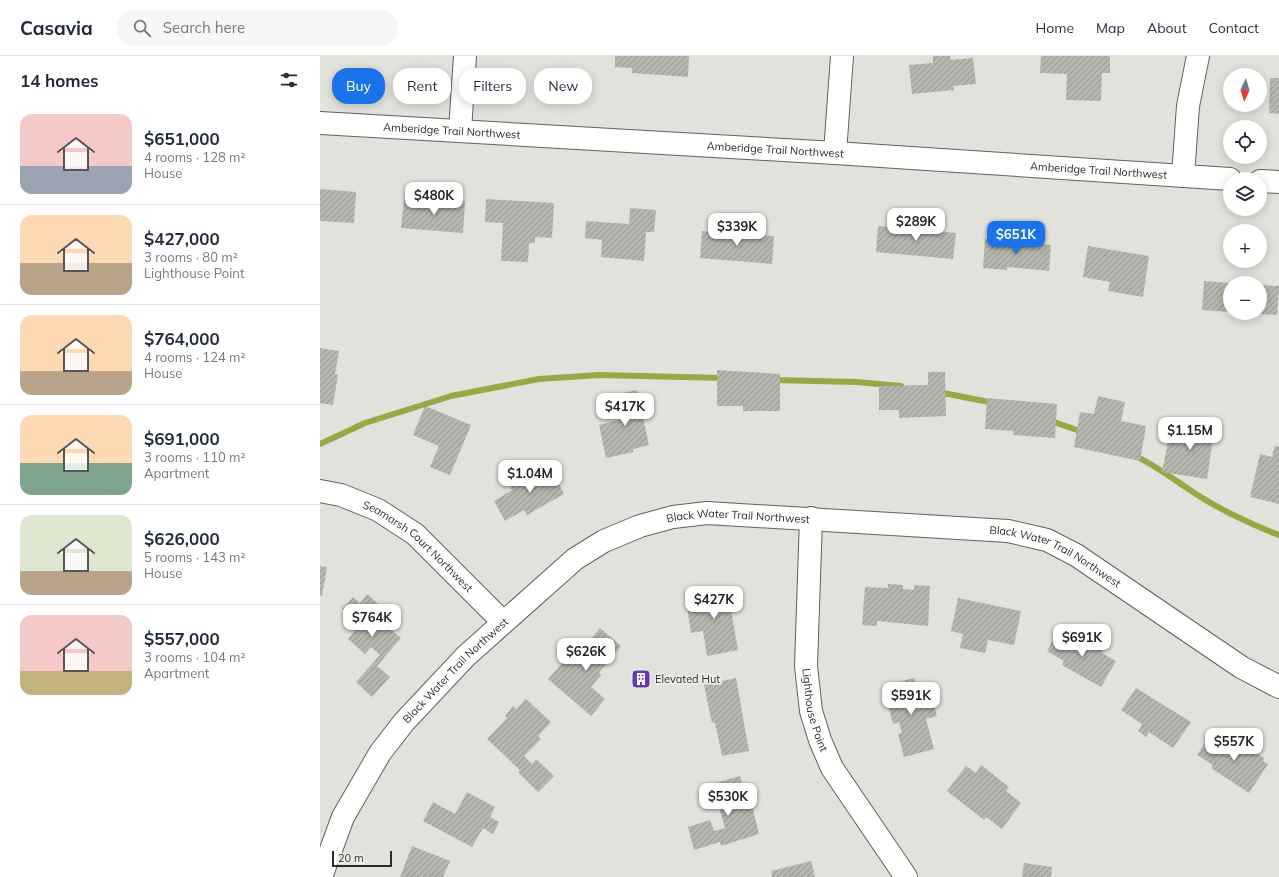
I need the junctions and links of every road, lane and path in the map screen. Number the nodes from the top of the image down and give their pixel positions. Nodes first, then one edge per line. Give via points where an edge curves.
1 (466, 56) edge
2 (842, 56) edge
3 (1198, 56) edge
4 (320, 122) edge
5 (460, 130) junction
6 (835, 153) junction
7 (1183, 176) junction
8 (1223, 179) edge
9 (1267, 181) edge
10 (1279, 182) edge
11 (320, 491) edge
12 (811, 518) junction
13 (503, 622) junction
14 (1279, 687) edge
15 (321, 877) edge
16 (906, 877) edge

1 - 5 street
2 - 6 street
3 - 7 street via 1188,106
4 - 5 street, Amberidge Trail Northwest
5 - 6 street, Amberidge Trail Northwest
6 - 7 street, Amberidge Trail Northwest
7 - 8 street, Amberidge Trail Northwest
9 - 10 street
11 - 13 street, Seamarsh Court Northwest via 341,495 378,510 415,534
12 - 13 street, Black Water Trail Northwest via 707,513 673,517 640,526 604,541 575,559
12 - 14 street, Black Water Trail Northwest via 1008,531 1047,540 1076,555 1241,667
12 - 16 street, Lighthouse Point via 806,666 811,711 832,768
13 - 15 street, Black Water Trail Northwest via 466,656 404,722 380,753 343,817

